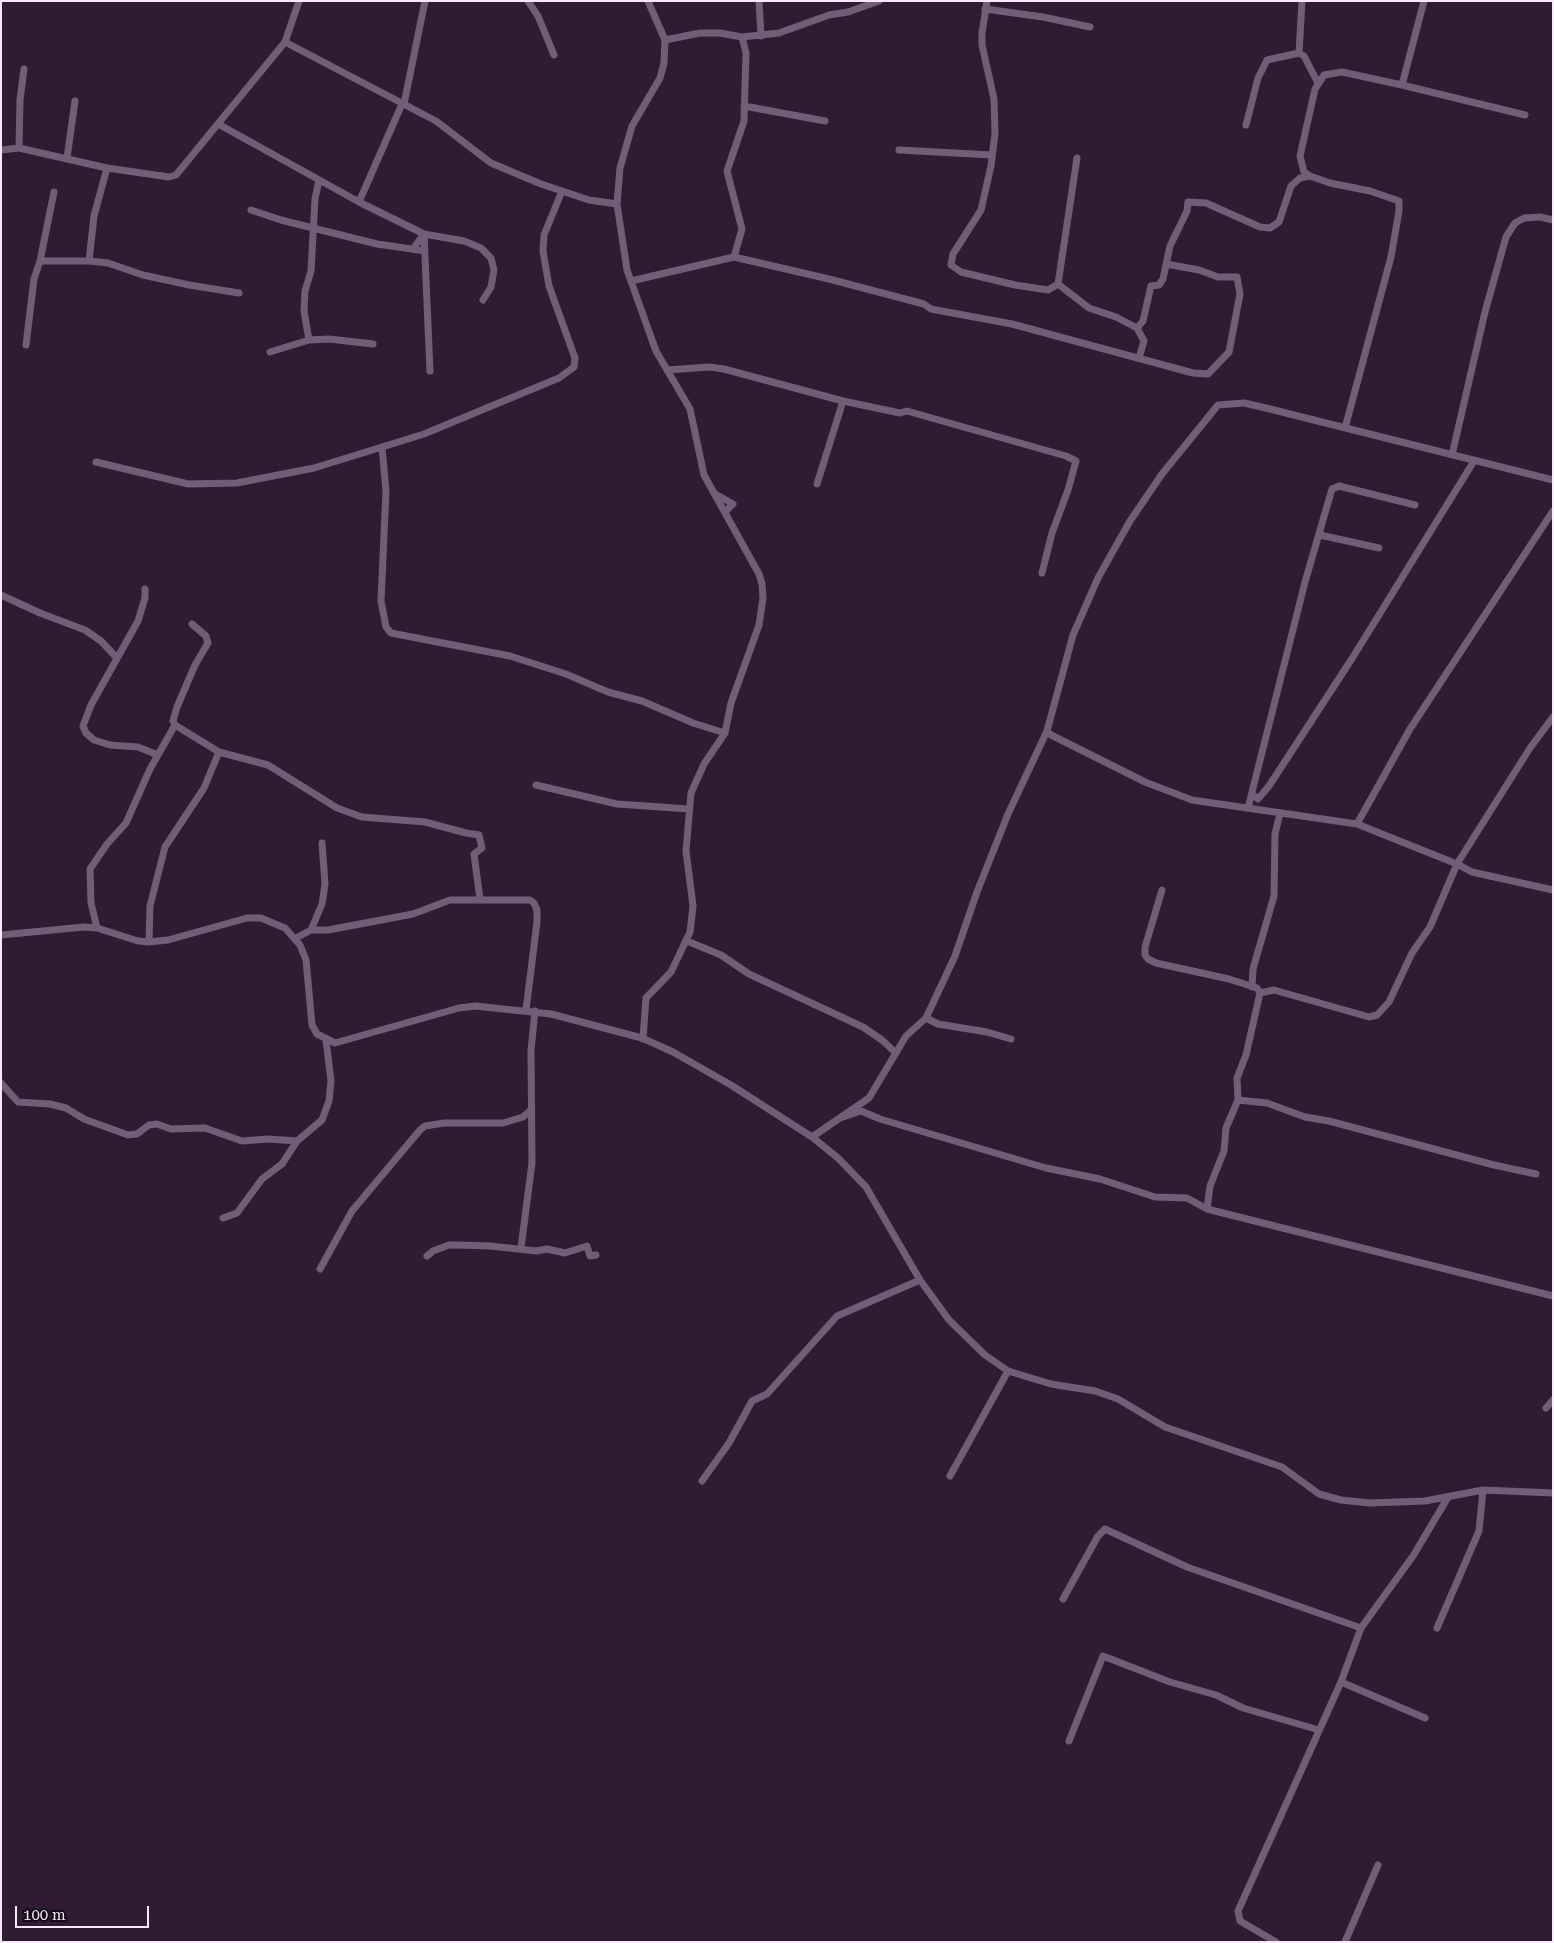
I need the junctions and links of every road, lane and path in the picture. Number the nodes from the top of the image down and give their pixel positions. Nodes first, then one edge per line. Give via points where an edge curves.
1 (299, 1) edge
2 (425, 1) edge
3 (528, 1) edge
4 (648, 1) edge
5 (759, 1) edge
6 (879, 1) edge
7 (1302, 1) edge
8 (1424, 1) edge
9 (986, 5) edge
10 (1090, 27) dead end
11 (761, 36) junction
12 (742, 37) junction
13 (665, 40) junction
14 (285, 42) junction
15 (1299, 53) junction
16 (554, 55) dead end
17 (24, 69) dead end
18 (1318, 83) junction
19 (1402, 85) junction
20 (75, 101) dead end
21 (403, 104) junction
22 (744, 106) junction
23 (1525, 115) dead end
24 (825, 121) dead end
25 (1246, 124) dead end
26 (220, 125) junction
27 (19, 148) junction
28 (1, 150) edge
29 (900, 150) dead end
30 (992, 156) junction
31 (67, 158) junction
32 (1077, 158) dead end
33 (107, 168) junction
34 (1310, 176) junction
35 (319, 180) junction
36 (562, 191) junction
37 (54, 192) dead end
38 (359, 202) junction
39 (617, 204) junction
40 (251, 210) dead end
41 (1553, 220) edge
42 (313, 227) junction
43 (424, 234) junction
44 (412, 249) junction
45 (425, 251) junction
46 (734, 257) junction
47 (40, 261) junction
48 (88, 261) junction
49 (1166, 264) junction
50 (631, 281) junction
51 (1058, 284) junction
52 (239, 293) dead end
53 (483, 300) dead end
54 (1136, 328) junction
55 (309, 340) junction
56 (373, 344) dead end
57 (26, 345) dead end
58 (270, 352) dead end
59 (1139, 358) junction
60 (667, 370) junction
61 (430, 372) dead end
62 (843, 401) junction
63 (1345, 428) junction
64 (382, 447) junction
65 (1452, 455) junction
66 (1474, 461) junction
67 (96, 462) dead end
68 (1553, 480) edge
69 (817, 484) dead end
70 (1415, 505) dead end
71 (1553, 511) edge
72 (1320, 535) junction
73 (1379, 548) dead end
74 (1042, 573) dead end
75 (145, 589) dead end
76 (1, 595) edge
77 (192, 624) dead end
78 (126, 646) junction
79 (110, 649) junction
80 (117, 658) junction
81 (1553, 717) edge
82 (174, 726) junction
83 (1047, 730) junction
84 (725, 733) junction
85 (219, 752) junction
86 (158, 755) junction
87 (536, 785) dead end
88 (1252, 794) junction
89 (1248, 808) junction
90 (689, 809) junction
91 (1280, 813) junction
92 (1357, 824) junction
93 (322, 843) dead end
94 (1457, 864) junction
95 (1162, 890) dead end
96 (1553, 890) edge
97 (480, 899) junction
98 (97, 928) junction
99 (311, 930) junction
100 (1, 935) edge
101 (296, 938) junction
102 (687, 941) junction
103 (149, 942) junction
104 (1252, 987) junction
105 (1260, 992) junction
106 (526, 1010) junction
107 (535, 1011) junction
108 (926, 1018) junction
109 (643, 1039) junction
110 (1011, 1039) dead end
111 (326, 1040) junction
112 (896, 1053) junction
113 (1, 1083) edge
114 (1238, 1100) junction
115 (531, 1110) junction
116 (840, 1118) junction
117 (812, 1138) junction
118 (297, 1141) junction
119 (1536, 1174) dead end
120 (1207, 1209) junction
121 (223, 1218) dead end
122 (521, 1248) junction
123 (596, 1255) dead end
124 (427, 1256) dead end
125 (320, 1269) dead end
126 (920, 1280) junction
127 (1553, 1296) edge
128 (1008, 1371) junction
129 (1553, 1400) edge
130 (1546, 1408) dead end
131 (950, 1476) dead end
132 (702, 1482) dead end
133 (1483, 1490) junction
134 (1553, 1494) edge
135 (1447, 1499) junction
136 (1063, 1599) dead end
137 (1361, 1628) junction
138 (1437, 1628) dead end
139 (1341, 1682) junction
140 (1425, 1718) dead end
141 (1318, 1730) junction
142 (1069, 1741) dead end
143 (1378, 1865) dead end
144 (1276, 1942) edge
145 (1345, 1942) edge

1 - 14 street
2 - 21 street
3 - 16 street via 538,16
4 - 13 street
5 - 11 street
6 - 11 street
7 - 15 street
8 - 19 street
9 - 10 street
9 - 30 street via 982,46 994,99
11 - 12 street
12 - 13 street via 700,33
12 - 22 street via 746,45
13 - 39 street via 660,78 632,126 620,168
14 - 21 street
14 - 26 street
15 - 18 street via 1304,56
15 - 25 street via 1266,60
17 - 27 street
18 - 19 street via 1324,75 1342,72
18 - 34 street via 1300,156 1304,172
19 - 23 street
20 - 31 street
21 - 36 street via 436,121 491,163
21 - 38 street
22 - 24 street
22 - 46 street via 744,121 727,171 742,230
26 - 33 street via 176,175 168,177
26 - 35 street
27 - 28 street
27 - 31 street
29 - 30 street
30 - 51 street via 981,210 953,254 950,265 961,272 1015,285 1048,290
31 - 33 street
32 - 51 street
33 - 48 street via 94,216
34 - 49 street via 1300,178 1291,186 1279,222 1270,228 1260,227 1206,203 1188,202
34 - 63 street via 1392,196 1399,201 1390,257
35 - 38 street
35 - 42 street
36 - 39 street via 589,200
36 - 64 street via 544,234 543,251 549,286 575,358 574,367 540,387 424,434
37 - 47 street
38 - 43 street
39 - 50 street
40 - 42 street
41 - 65 street via 1524,218 1515,222 1506,237 1487,302
42 - 44 street via 377,244
42 - 55 street via 311,271 304,311
43 - 44 street
43 - 45 street
43 - 53 street via 464,241 482,248 491,258 494,270 491,287
44 - 45 street
45 - 61 street
46 - 50 street
46 - 59 street
47 - 48 street
47 - 57 street via 34,279
48 - 52 street
49 - 54 street via 1159,285 1151,286 1143,321
49 - 59 street via 1218,277 1237,277 1240,294 1229,352 1208,374
50 - 60 street via 656,351
51 - 54 street via 1089,308
54 - 59 street via 1144,341
55 - 56 street
55 - 58 street
60 - 62 street via 724,369
60 - 84 street via 690,409 704,475 716,494 733,504 725,512 762,584 759,625 731,703
62 - 69 street
62 - 74 street via 900,413 906,411 1076,461
63 - 65 street
63 - 83 street via 1244,404 1218,404 1162,474 1130,521 1098,578 1073,635
64 - 67 street via 314,468 237,483 188,484
64 - 84 street via 386,490 381,601 390,633 510,656
65 - 66 street
66 - 68 street
66 - 88 street via 1269,786 1258,799
70 - 72 street via 1335,486 1328,498
71 - 92 street via 1418,716
72 - 73 street
72 - 88 street via 1305,582
75 - 78 street via 142,609
76 - 79 street via 85,630
77 - 82 street via 206,636 208,643 177,707
78 - 79 street
78 - 80 street
79 - 80 street
80 - 86 street via 83,726 94,740 138,747
81 - 94 street
82 - 85 street
82 - 86 street
83 - 89 street via 1051,735 1145,782 1192,800
83 - 108 street via 1008,814 955,956
84 - 90 street via 696,779
85 - 97 street via 268,765 338,808 362,817 425,822 478,835 482,848 474,854
85 - 103 street via 204,788 165,847 150,906
86 - 98 street via 126,823 90,869 91,903
87 - 90 street via 617,804
88 - 89 street
89 - 91 street
90 - 102 street via 686,851 693,906
91 - 92 street
91 - 104 street via 1275,834 1274,896 1252,969
92 - 94 street
93 - 99 street via 325,884 322,904
94 - 96 street via 1472,872 1516,884
94 - 105 street via 1430,927 1412,953 1389,1002 1377,1015 1369,1017 1274,990
95 - 104 street via 1145,948 1144,954 1148,959
97 - 99 street via 450,900 413,914 328,930
97 - 106 street via 530,900 537,910
98 - 100 street
98 - 103 street
99 - 101 street
101 - 103 street via 276,923 247,918 168,940
101 - 111 street via 306,960 312,1025 316,1034
102 - 109 street via 671,972 646,998
102 - 112 street via 721,954 749,974 863,1027
104 - 105 street
105 - 114 street via 1246,1055 1237,1078
106 - 107 street
106 - 111 street via 459,1008 344,1042
107 - 109 street
107 - 115 street
108 - 110 street via 938,1024
108 - 112 street via 914,1028
109 - 117 street via 731,1085
111 - 118 street via 331,1080 329,1101 322,1120
112 - 116 street via 869,1098
113 - 118 street via 18,1102 66,1108 84,1119 128,1135 157,1124 171,1129 205,1128 242,1141
114 - 119 street via 1267,1103 1305,1118 1328,1121
114 - 120 street via 1226,1128 1224,1152 1210,1186
115 - 122 street via 532,1163
115 - 125 street via 522,1117 503,1123 425,1126 352,1211
116 - 117 street
116 - 120 street via 861,1111 1046,1168 1100,1179 1155,1196 1187,1198
117 - 126 street via 838,1158 866,1187
118 - 121 street via 289,1156 262,1179 237,1213
120 - 127 street
122 - 123 street via 565,1253 587,1246 590,1256
122 - 124 street via 449,1245
126 - 128 street via 949,1320
126 - 132 street via 837,1316 767,1394 752,1401
128 - 131 street
128 - 135 street via 1118,1399 1165,1427 1282,1467 1319,1494 1341,1500 1401,1503
129 - 130 street
133 - 134 street
133 - 135 street
133 - 138 street via 1479,1531
135 - 137 street via 1413,1556
136 - 137 street via 1104,1529 1187,1567
137 - 139 street
139 - 140 street
139 - 141 street
141 - 142 street via 1243,1708 1216,1695 1170,1682 1103,1656
141 - 144 street via 1238,1910 1240,1921
143 - 145 street

